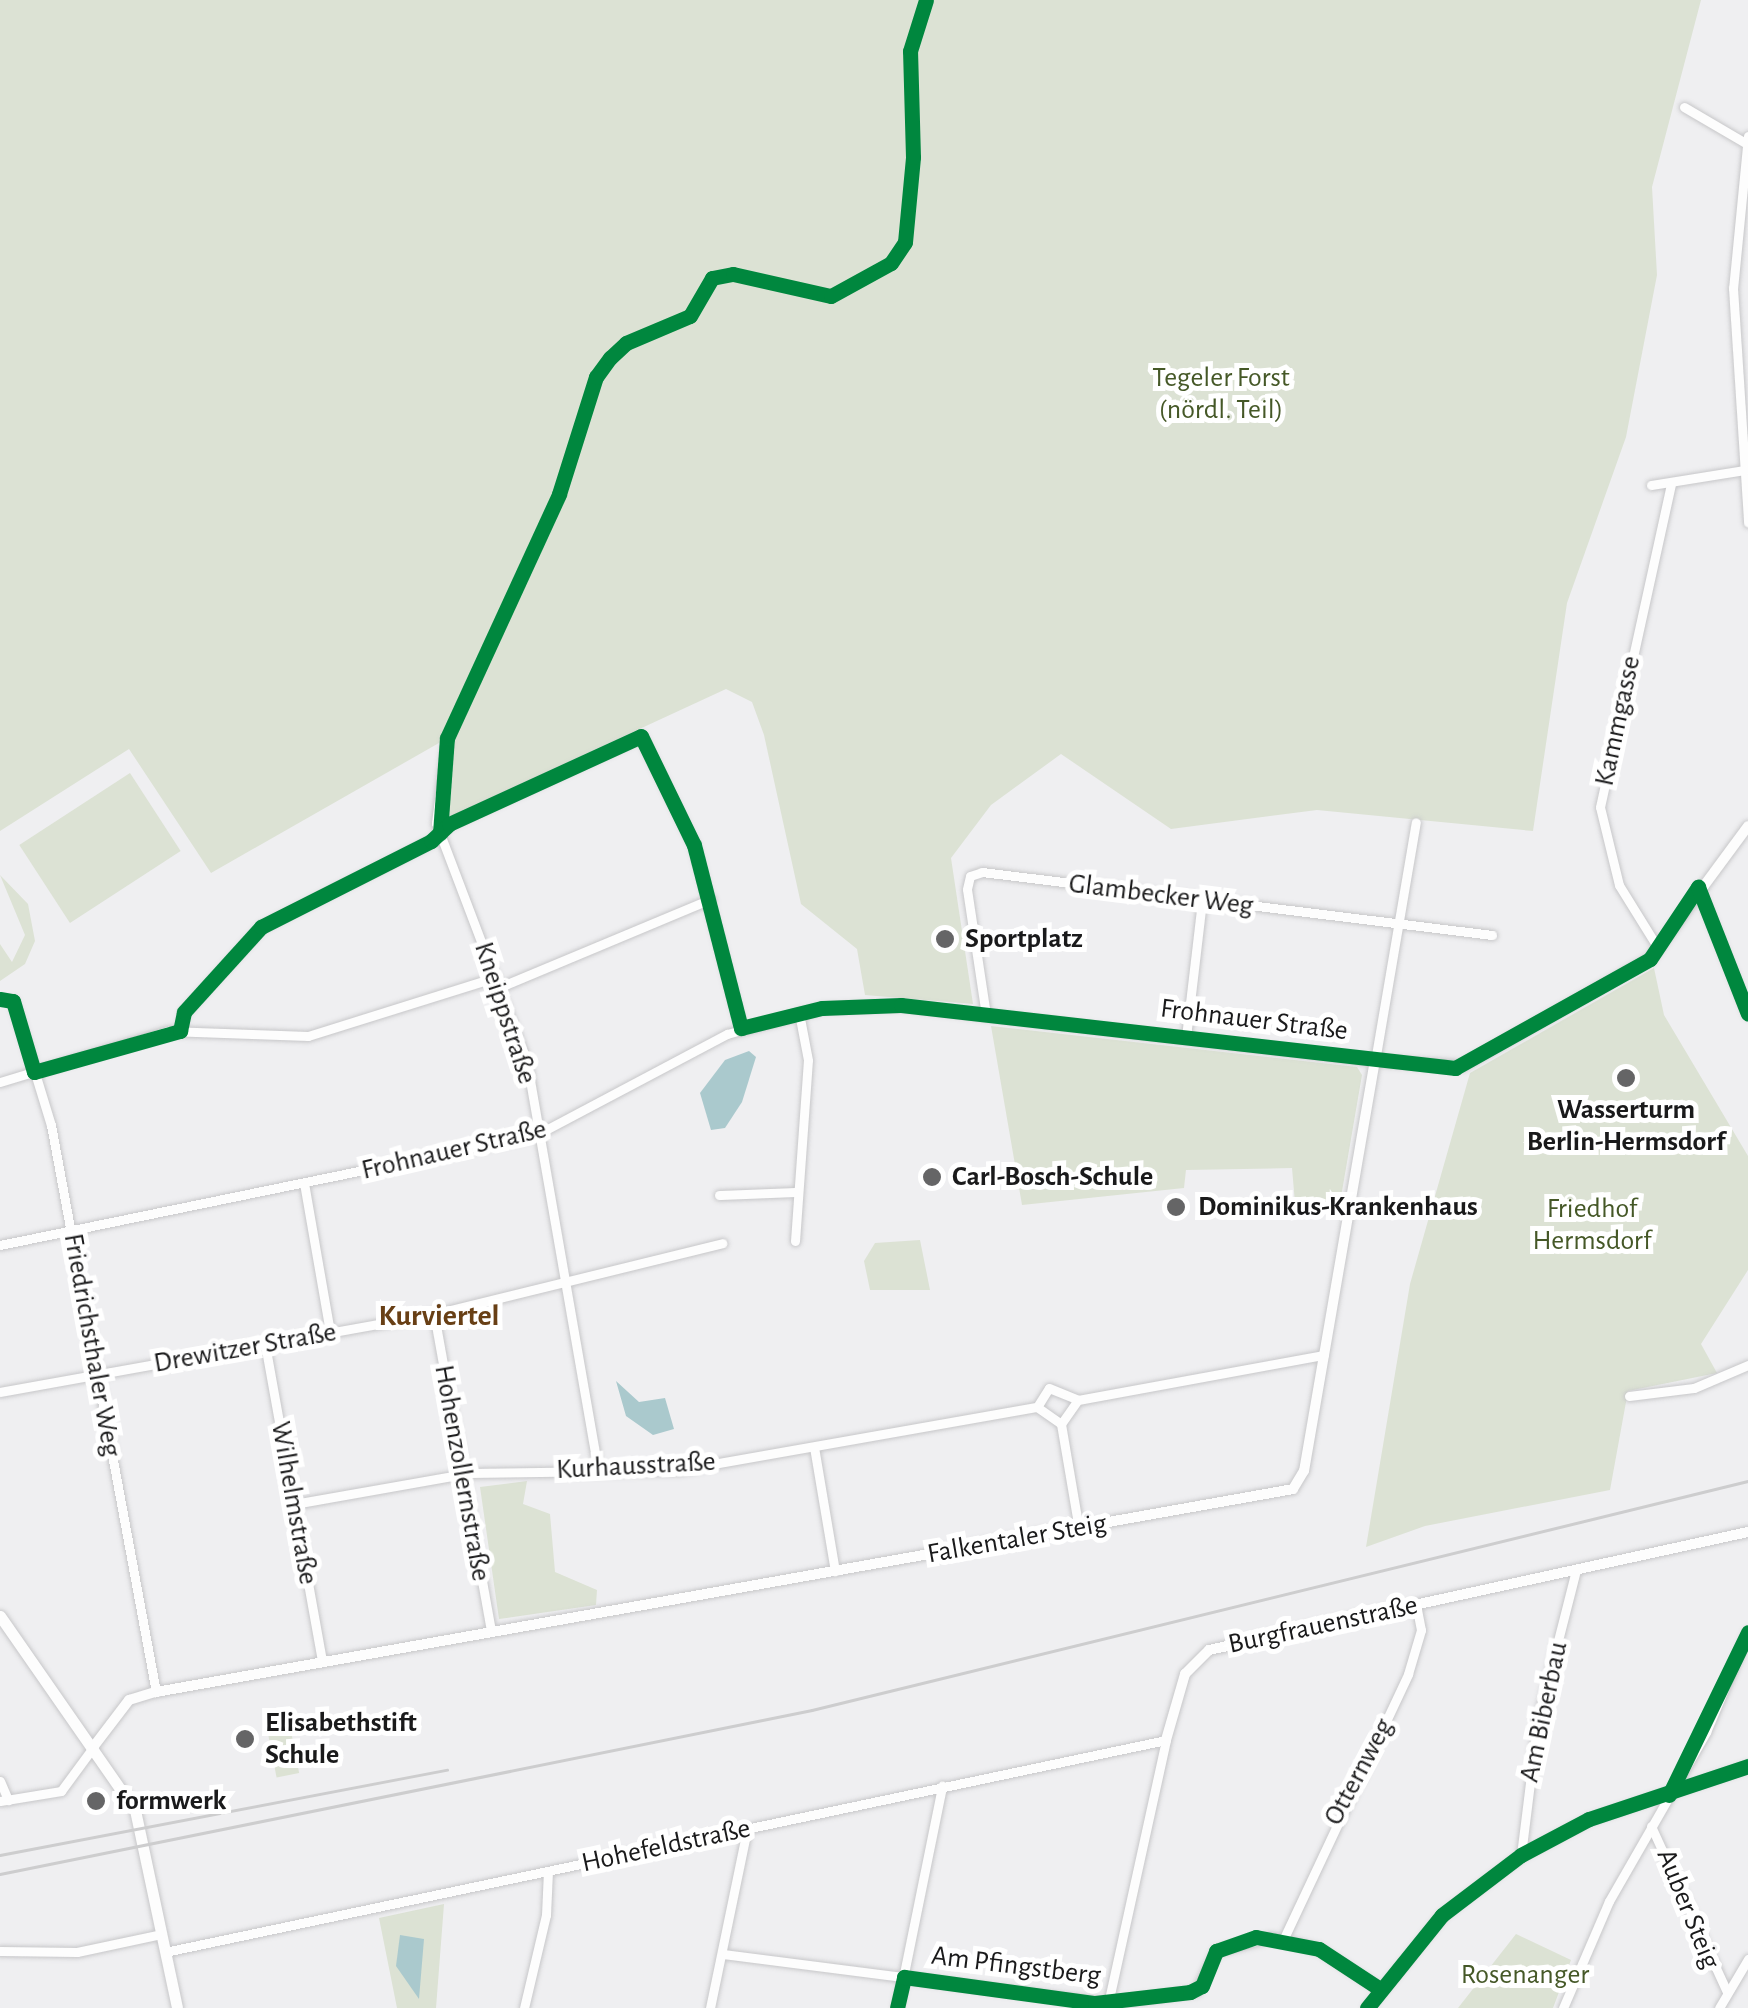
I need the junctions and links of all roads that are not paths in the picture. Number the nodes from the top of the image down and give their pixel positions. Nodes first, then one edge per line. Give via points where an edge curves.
1 (1684, 108) dead end
2 (1747, 142) edge
3 (1746, 470) edge
4 (1671, 483) junction
5 (1651, 485) dead end
6 (1748, 524) edge
7 (447, 738) dead end
8 (1416, 822) dead end
9 (1748, 826) edge
10 (440, 833) junction
11 (1698, 887) junction
12 (710, 900) junction
13 (1202, 900) junction
14 (1399, 924) junction
15 (1492, 935) dead end
16 (1658, 948) junction
17 (498, 982) junction
18 (13, 1001) dead end
19 (798, 1013) junction
20 (1748, 1014) edge
21 (986, 1015) junction
22 (741, 1028) junction
23 (180, 1031) junction
24 (1186, 1037) junction
25 (1375, 1060) junction
26 (34, 1072) junction
27 (0, 1082) edge
28 (538, 1134) junction
29 (304, 1183) junction
30 (797, 1192) junction
31 (719, 1195) dead end
32 (71, 1230) junction
33 (794, 1241) dead end
34 (722, 1243) dead end
35 (0, 1245) edge
36 (562, 1280) junction
37 (434, 1314) junction
38 (330, 1332) junction
39 (265, 1344) junction
40 (1324, 1355) junction
41 (1747, 1369) edge
42 (97, 1374) junction
43 (0, 1392) edge
44 (1629, 1396) dead end
45 (1078, 1400) junction
46 (1036, 1407) junction
47 (1062, 1424) junction
48 (814, 1447) junction
49 (598, 1470) junction
50 (463, 1474) junction
51 (294, 1504) junction
52 (1079, 1528) junction
53 (1748, 1532) edge
54 (1576, 1570) junction
55 (835, 1572) junction
56 (1416, 1604) junction
57 (0, 1616) edge
58 (491, 1632) junction
59 (1748, 1632) edge
60 (322, 1662) junction
61 (156, 1692) junction
62 (1166, 1740) junction
63 (94, 1746) junction
64 (1748, 1766) edge
65 (0, 1781) edge
66 (942, 1786) junction
67 (1669, 1795) junction
68 (4, 1800) edge
69 (1651, 1826) junction
70 (747, 1829) junction
71 (1521, 1854) junction
72 (548, 1871) junction
73 (162, 1934) junction
74 (1284, 1938) junction
75 (0, 1950) edge
76 (166, 1952) junction
77 (723, 1954) junction
78 (1748, 1959) edge
79 (904, 1977) junction
80 (1380, 1989) junction
81 (1727, 1992) junction
82 (1107, 2006) edge
83 (177, 2008) edge
84 (524, 2008) edge
85 (710, 2008) edge
86 (897, 2008) edge
87 (1367, 2008) edge
88 (1563, 2008) edge
89 (1720, 2008) edge

1 - 2 street
2 - 3 street via 1733,288
3 - 4 street
3 - 6 street
4 - 5 street
4 - 16 street, Kammgasse via 1600,804 1609,861
7 - 10 street, Kneippstraße
8 - 14 street, Falkentaler Steig
9 - 11 street, Frohnauer Straße
10 - 12 street via 641,736 686,823
10 - 17 street, Kneippstraße
10 - 23 street via 261,926 184,1012
11 - 16 street, Frohnauer Straße
11 - 20 street
12 - 17 street
12 - 22 street
13 - 14 street, Glambecker Weg
13 - 21 street, Glambecker Weg via 974,874 967,889
13 - 24 street
14 - 15 street, Glambecker Weg
14 - 25 street, Falkentaler Steig
16 - 25 street, Frohnauer Straße via 1462,1066
17 - 23 street via 308,1036
17 - 28 street, Kneippstraße via 526,1063
18 - 26 street, Friedrichsthaler Weg
19 - 21 street, Frohnauer Straße via 882,1004
19 - 22 street, Frohnauer Straße
19 - 30 street via 808,1060
21 - 24 street, Frohnauer Straße
22 - 28 street, Frohnauer Straße
23 - 26 street
24 - 25 street, Frohnauer Straße
25 - 40 street, Falkentaler Steig
26 - 27 street
26 - 32 street, Friedrichsthaler Weg
28 - 29 street, Frohnauer Straße
28 - 36 street, Kneippstraße
29 - 32 street, Frohnauer Straße
29 - 38 street
30 - 31 street
30 - 33 street
32 - 35 street, Frohnauer Straße
32 - 42 street, Friedrichsthaler Weg
34 - 36 street, Drewitzer Straße
36 - 37 street, Drewitzer Straße
36 - 49 street, Kneippstraße
37 - 38 street, Drewitzer Straße
37 - 50 street, Hohenzollernstraße
38 - 39 street, Drewitzer Straße
39 - 42 street, Drewitzer Straße
39 - 51 street, Wilhelmstraße
40 - 45 street, Kurhausstraße
40 - 52 street, Falkentaler Steig via 1293,1489
41 - 44 street via 1694,1388
42 - 43 street, Drewitzer Straße
42 - 61 street, Friedrichsthaler Weg
45 - 46 street, Kurhausstraße via 1061,1386 1049,1388
45 - 47 street
46 - 47 street
46 - 48 street, Kurhausstraße
47 - 52 street
48 - 49 street, Kurhausstraße via 679,1470
48 - 55 street
49 - 50 street, Kurhausstraße
50 - 51 street, Kurhausstraße
50 - 58 street, Hohenzollernstraße
51 - 60 street, Wilhelmstraße
52 - 55 street, Falkentaler Steig
53 - 54 street, Burgfrauenstraße
54 - 56 street, Burgfrauenstraße
54 - 71 street, Am Biberbau via 1538,1719
55 - 58 street, Falkentaler Steig
56 - 62 street, Burgfrauenstraße via 1202,1653 1181,1682
56 - 74 street, Otternweg via 1421,1630 1408,1674
57 - 63 main road
58 - 60 street, Falkentaler Steig
59 - 67 street
60 - 61 street, Falkentaler Steig
61 - 63 street, Falkentaler Steig via 129,1700
62 - 66 street, Hohefeldstraße
62 - 82 street, Burgfrauenstraße
63 - 68 street via 61,1790
63 - 73 main road via 135,1810
64 - 67 street
65 - 68 street
66 - 70 street, Hohefeldstraße
66 - 79 street
67 - 69 street
67 - 71 street via 1589,1819
69 - 81 street, Auber Steig
69 - 88 street
70 - 72 street, Hohefeldstraße
70 - 77 street
71 - 80 street via 1442,1915
72 - 76 street, Hohefeldstraße
72 - 84 street via 546,1915
73 - 75 street via 77,1952
73 - 76 main road
74 - 80 street
74 - 82 street, Am Pfingstberg via 1216,1951 1196,1991
76 - 83 main road
77 - 79 street, Am Pfingstberg
77 - 85 street
78 - 81 street
79 - 82 street, Am Pfingstberg
79 - 86 street
80 - 87 street
81 - 89 street

